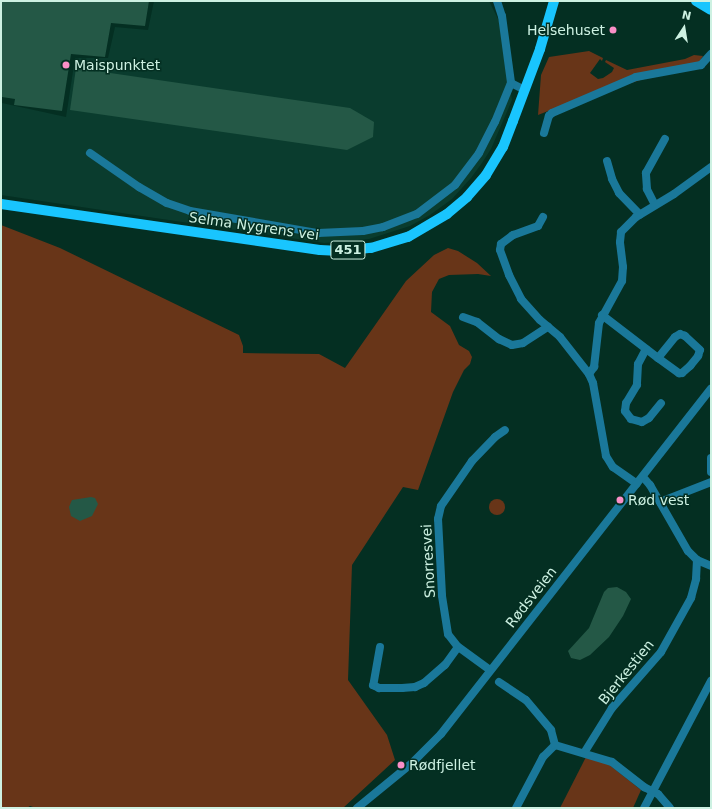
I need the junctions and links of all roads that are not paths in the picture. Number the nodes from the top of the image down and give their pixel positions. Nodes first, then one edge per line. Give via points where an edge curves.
1 (498, 1) edge
2 (554, 1) edge
3 (696, 1) edge
4 (710, 6) edge
5 (711, 54) edge
6 (511, 83) junction
7 (525, 90) junction
8 (544, 132) dead end
9 (665, 139) dead end
10 (90, 153) dead end
11 (607, 161) dead end
12 (711, 167) edge
13 (1, 204) edge
14 (655, 205) junction
15 (640, 215) junction
16 (543, 217) dead end
17 (602, 315) junction
18 (463, 317) dead end
19 (548, 327) junction
20 (646, 349) junction
21 (658, 358) junction
22 (589, 374) junction
23 (711, 389) edge
24 (661, 403) dead end
25 (505, 430) dead end
26 (711, 458) edge
27 (711, 472) edge
28 (642, 477) junction
29 (711, 482) edge
30 (637, 484) junction
31 (660, 502) junction
32 (697, 560) junction
33 (711, 566) edge
34 (380, 647) dead end
35 (458, 647) junction
36 (490, 670) junction
37 (711, 681) edge
38 (499, 682) dead end
39 (555, 744) junction
40 (584, 753) junction
41 (653, 792) junction
42 (357, 808) edge
43 (516, 808) edge
44 (644, 808) edge
45 (670, 808) edge

1 - 6 street via 504,26
2 - 7 main road, Selma Nygrens vei / 451
3 - 4 main road
5 - 8 street via 701,65 636,77 552,113
6 - 7 street
6 - 10 street via 479,154 455,185 417,214 383,227 363,231 318,233 190,211 167,203 139,187
7 - 13 main road, Selma Nygrens vei / 451 via 502,147 486,175 467,197 427,227 408,237 371,248 340,251 305,248
9 - 14 street via 646,173 647,189
11 - 15 street via 619,193
12 - 14 street
14 - 15 street
15 - 17 street via 621,232 622,281
16 - 19 street via 538,226 506,239 500,247 517,293
17 - 20 street
17 - 22 street via 597,331 594,367
18 - 19 street via 477,322 499,339 512,345 523,343
19 - 22 street via 560,337
20 - 21 street
20 - 24 street via 638,364 637,385 626,403 625,411 631,419 642,422 649,418
21 - 21 street via 674,337 680,334 700,350 698,356 682,373
22 - 30 street via 593,383 606,456 618,470
23 - 28 street, Rødsveien
25 - 35 street, Snorresvei via 472,461 441,506 438,519 445,621 450,638
26 - 27 street
28 - 30 street, Rødsveien
28 - 31 street via 650,484
29 - 31 street
30 - 36 street, Rødsveien
31 - 32 street via 685,546
32 - 33 street
32 - 40 street, Bjerkestien via 691,598 661,652 612,708
34 - 35 street via 373,679 373,685 379,688 415,687 424,683 445,665
35 - 36 street, Snorresvei
36 - 42 street, Rødsveien via 431,744
37 - 41 street
38 - 39 street via 526,700 551,730
39 - 40 street
39 - 43 street via 543,757
40 - 41 street via 612,762
41 - 44 street
41 - 45 street

